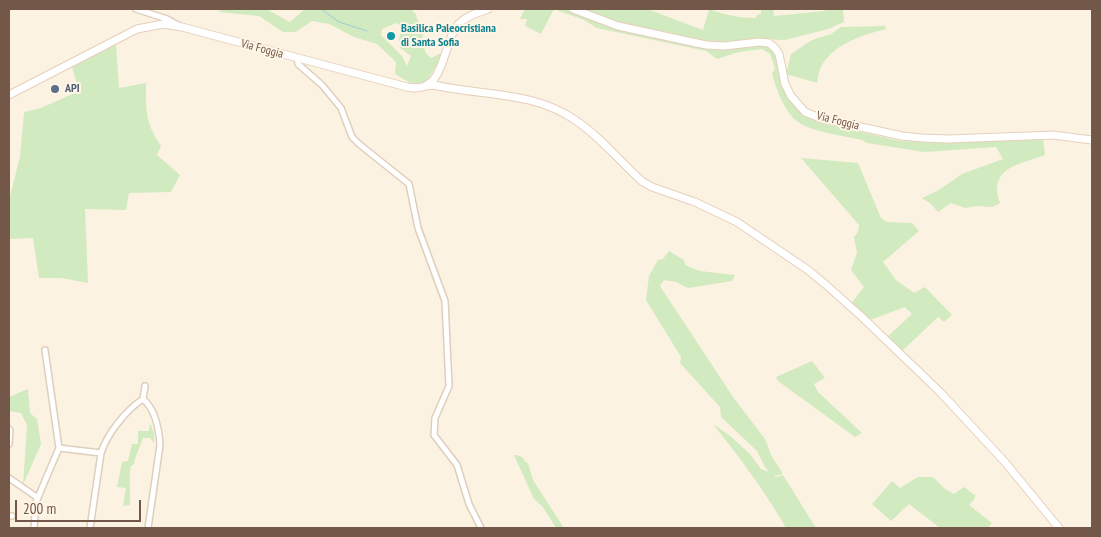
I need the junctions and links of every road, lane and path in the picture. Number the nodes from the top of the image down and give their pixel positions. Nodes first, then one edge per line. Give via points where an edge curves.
1 (136, 9) edge
2 (488, 9) edge
3 (573, 9) edge
4 (182, 27) junction
5 (296, 58) junction
6 (438, 82) junction
7 (9, 95) edge
8 (1092, 140) edge
9 (46, 350) dead end
10 (145, 386) dead end
11 (143, 399) junction
12 (9, 429) edge
13 (9, 444) edge
14 (59, 448) junction
15 (101, 453) junction
16 (9, 478) edge
17 (38, 498) junction
18 (34, 528) edge
19 (90, 528) edge
20 (148, 528) edge
21 (481, 528) edge
22 (1059, 528) edge

1 - 4 street
2 - 6 main road via 456,27
3 - 8 main road, Via Foggia via 618,26 703,44 769,43 779,54 790,96 803,110 820,118 922,138 1053,135
4 - 5 main road, Via Foggia
4 - 7 main road, Via Foggia via 163,24 137,29
5 - 6 main road, Via Foggia via 407,87 418,88
5 - 21 street via 298,64 341,108 352,136 359,144 409,184 418,228 444,301 449,386 435,418 434,435 457,465 469,504
6 - 22 main road via 448,88 523,98 561,112 589,130 643,182 738,222 808,270 862,316 940,392 1004,461
9 - 14 street
10 - 11 street
11 - 15 street via 110,432
11 - 20 street via 160,434
12 - 13 street
14 - 15 street
14 - 17 street
15 - 19 street
16 - 17 street
17 - 18 street

